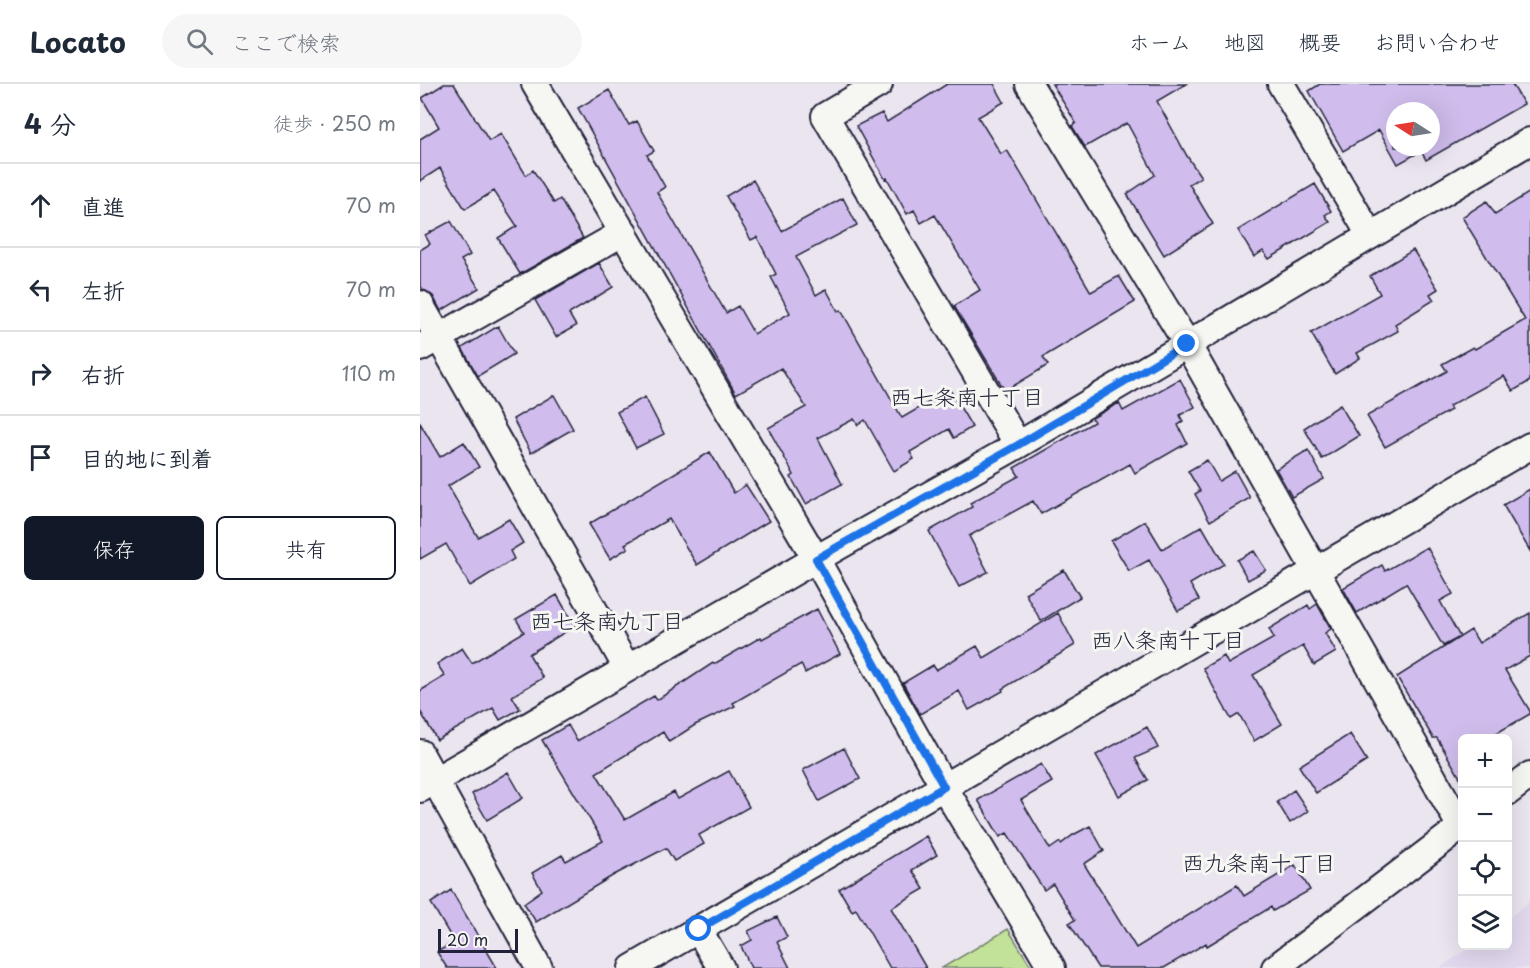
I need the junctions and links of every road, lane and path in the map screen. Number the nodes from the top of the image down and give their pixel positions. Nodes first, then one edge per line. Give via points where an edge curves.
1 (535, 84) edge
2 (879, 84) edge
3 (1029, 84) edge
4 (1281, 84) edge
5 (1530, 141) edge
6 (624, 232) junction
7 (1370, 235) junction
8 (420, 304) edge
9 (430, 342) edge
10 (1187, 344) junction
11 (1018, 445) junction
12 (1530, 446) edge
13 (816, 559) junction
14 (1317, 570) junction
15 (627, 668) junction
16 (420, 753) edge
17 (1530, 775) edge
18 (428, 784) edge
19 (944, 787) junction
20 (1512, 789) edge
21 (1458, 820) edge
22 (1458, 830) edge
23 (699, 929) junction
24 (539, 968) edge
25 (632, 968) edge
26 (722, 968) edge
27 (1052, 968) edge
28 (1275, 968) edge

1 - 6 street
2 - 11 street via 825,116
3 - 10 street
4 - 7 street
5 - 7 street
6 - 9 street
6 - 13 street
7 - 10 street
8 - 9 street
9 - 15 street
10 - 11 street
10 - 14 street
11 - 13 street
12 - 14 street
13 - 15 street
13 - 19 street
14 - 19 street
14 - 21 street
15 - 18 street
16 - 18 street
17 - 20 street
18 - 24 street
19 - 23 street
19 - 27 street
22 - 28 street
23 - 25 street
23 - 26 street

